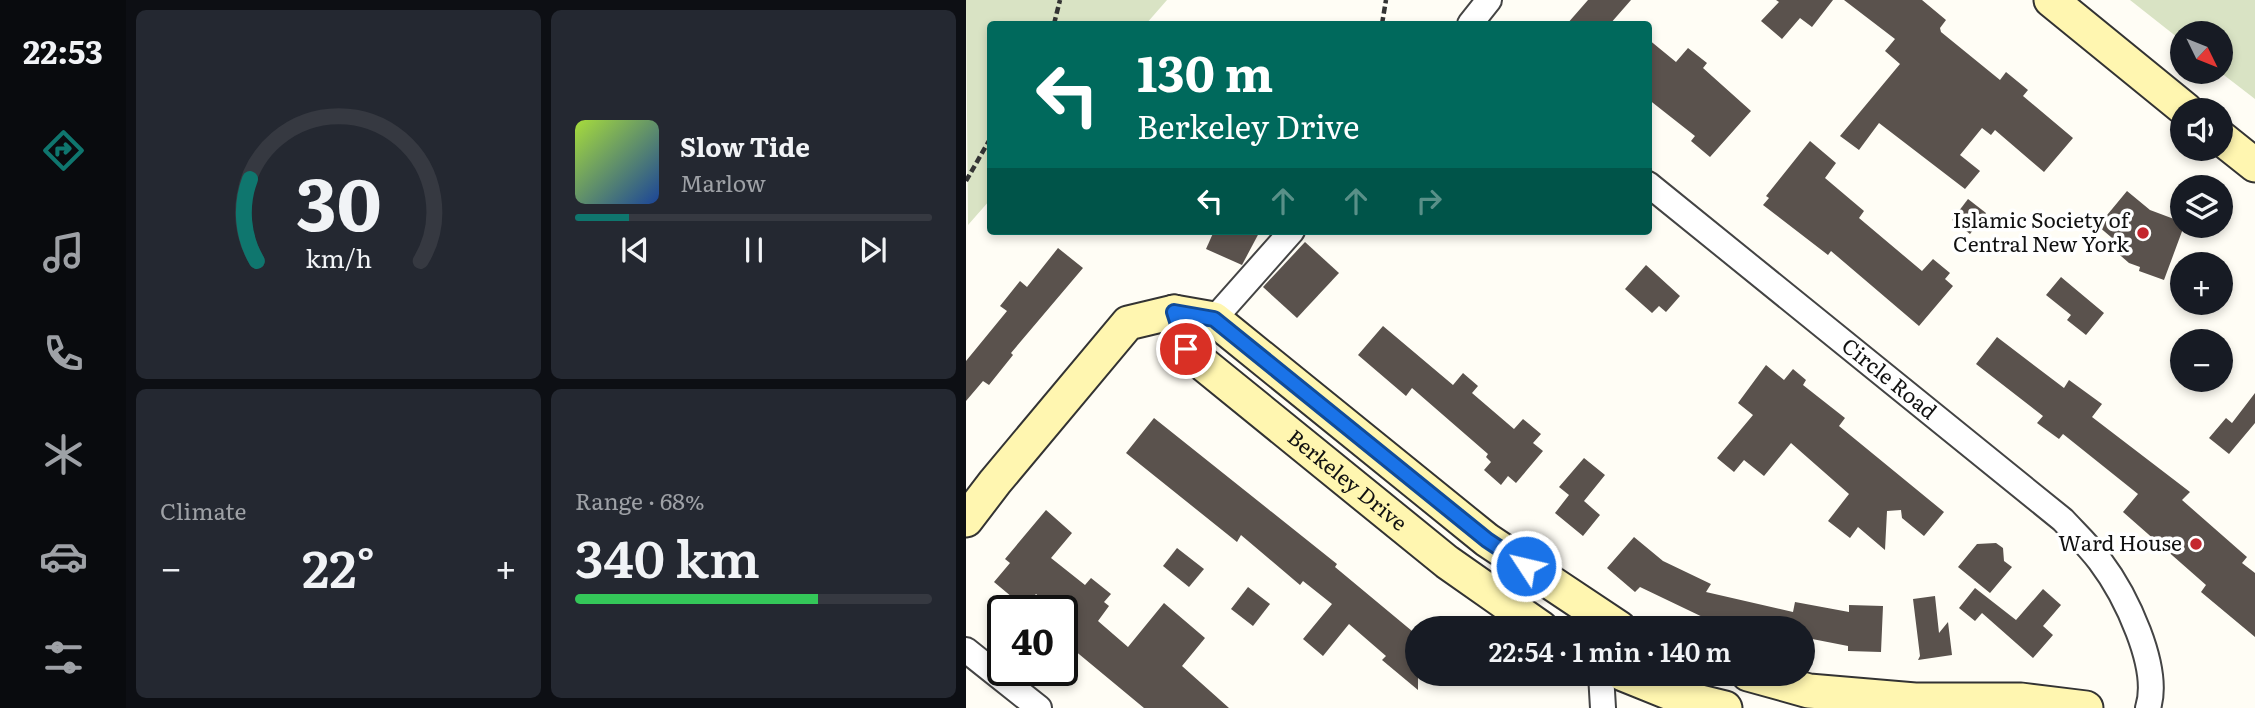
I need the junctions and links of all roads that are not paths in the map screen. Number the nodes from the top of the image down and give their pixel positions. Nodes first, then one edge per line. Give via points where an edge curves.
1 (1489, 0) edge
2 (2051, 0) edge
3 (1472, 21) edge
4 (2171, 98) edge
5 (2233, 148) edge
6 (2255, 165) edge
7 (1652, 187) edge
8 (1288, 235) edge
9 (1174, 312) junction
10 (1214, 319) junction
11 (966, 520) edge
12 (1524, 616) edge
13 (1595, 616) edge
14 (966, 650) edge
15 (1602, 686) edge
16 (1653, 686) edge
17 (1791, 686) edge
18 (1039, 708) edge
19 (1603, 708) edge
20 (1725, 708) edge
21 (2086, 708) edge
22 (2148, 708) edge

1 - 3 street
2 - 4 street
5 - 6 street
7 - 22 street, Circle Road via 2063,520 2099,560 2125,603 2151,673
8 - 10 street
9 - 10 street, Berkeley Drive
9 - 11 street, Berkeley Drive via 1128,323 1116,333
9 - 12 street, Berkeley Drive via 1186,349 1447,562
10 - 13 street, Berkeley Drive via 1487,540
14 - 18 street
15 - 19 street
16 - 20 street
17 - 21 street via 1915,700 2021,700

